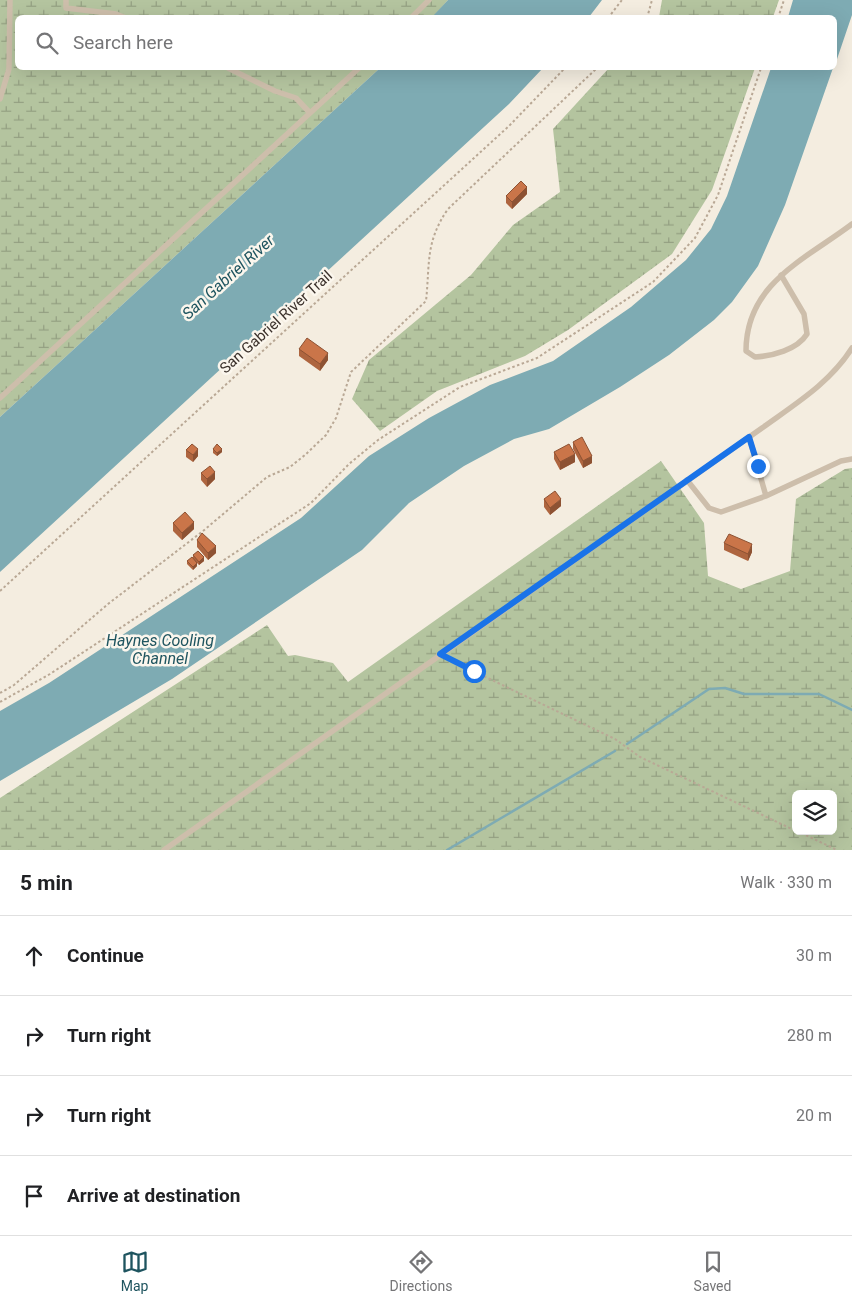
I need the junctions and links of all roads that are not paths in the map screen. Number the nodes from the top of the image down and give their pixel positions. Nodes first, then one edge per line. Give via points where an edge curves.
1 (10, 0) edge
2 (66, 0) edge
3 (429, 0) edge
4 (118, 15) edge
5 (414, 15) edge
6 (232, 70) edge
7 (357, 70) edge
8 (0, 98) edge
9 (310, 113) junction
10 (852, 224) edge
11 (781, 275) junction
12 (852, 348) edge
13 (0, 398) edge
14 (749, 437) junction
15 (852, 459) edge
16 (687, 480) junction
17 (766, 496) junction
18 (164, 850) edge

1 - 8 lane via 9,69
2 - 4 lane via 66,8
3 - 5 lane
6 - 9 lane via 296,98
7 - 9 lane
9 - 13 lane
10 - 11 lane
11 - 11 lane via 768,287 753,317 746,351 754,357 790,348 803,341 807,334 804,314
12 - 14 lane via 828,379
14 - 16 lane
14 - 17 lane
15 - 17 lane via 841,461
16 - 17 lane via 709,508 721,512
16 - 18 lane

